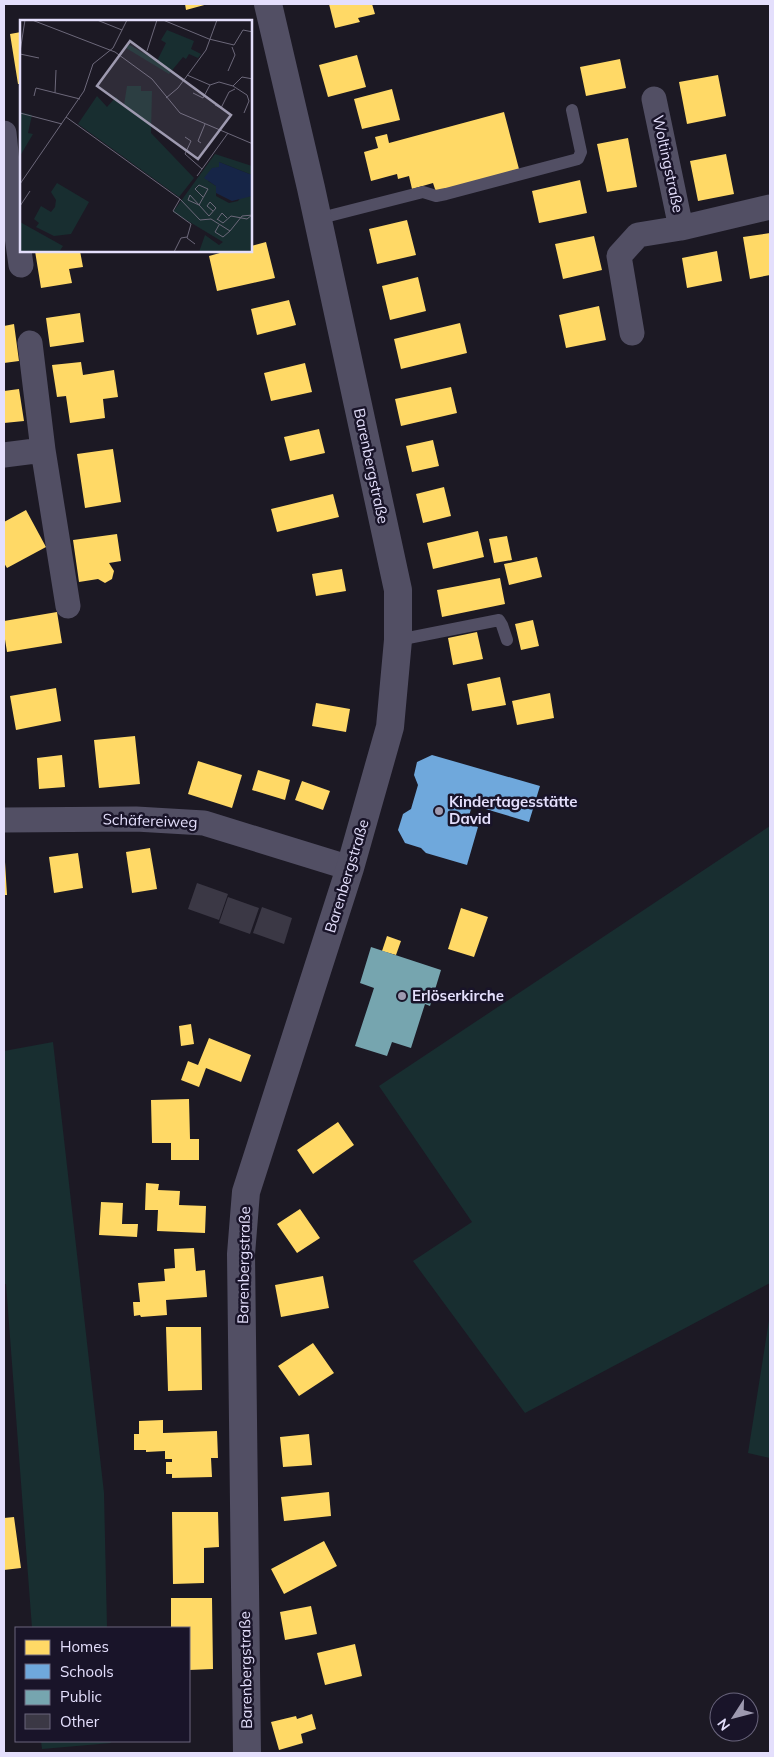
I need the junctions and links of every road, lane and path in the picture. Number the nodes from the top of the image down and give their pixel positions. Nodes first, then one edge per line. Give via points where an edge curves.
1 (268, 4) edge
2 (654, 99) dead end
3 (572, 110) dead end
4 (4, 133) edge
5 (6, 172) edge
6 (770, 207) edge
7 (317, 219) junction
8 (681, 228) junction
9 (20, 264) dead end
10 (632, 333) dead end
11 (30, 343) dead end
12 (43, 450) junction
13 (4, 455) edge
14 (68, 606) dead end
15 (398, 640) junction
16 (506, 640) dead end
17 (4, 820) edge
18 (350, 868) junction
19 (247, 1753) edge

1 - 7 street, Barenbergstraße
2 - 8 street, Woltingstraße
3 - 7 lane via 581,152 578,159 446,194 436,196 423,192
4 - 5 street
5 - 9 street
6 - 8 street, Woltingstraße
7 - 15 street, Barenbergstraße via 398,590
8 - 10 street, Woltingstraße via 638,235 619,256
11 - 12 street
12 - 13 street
12 - 14 street
15 - 16 lane via 498,620
15 - 18 street, Barenbergstraße via 390,727
17 - 18 street, Schäfereiweg via 136,819 204,823
18 - 19 street, Barenbergstraße via 246,1192 241,1254

